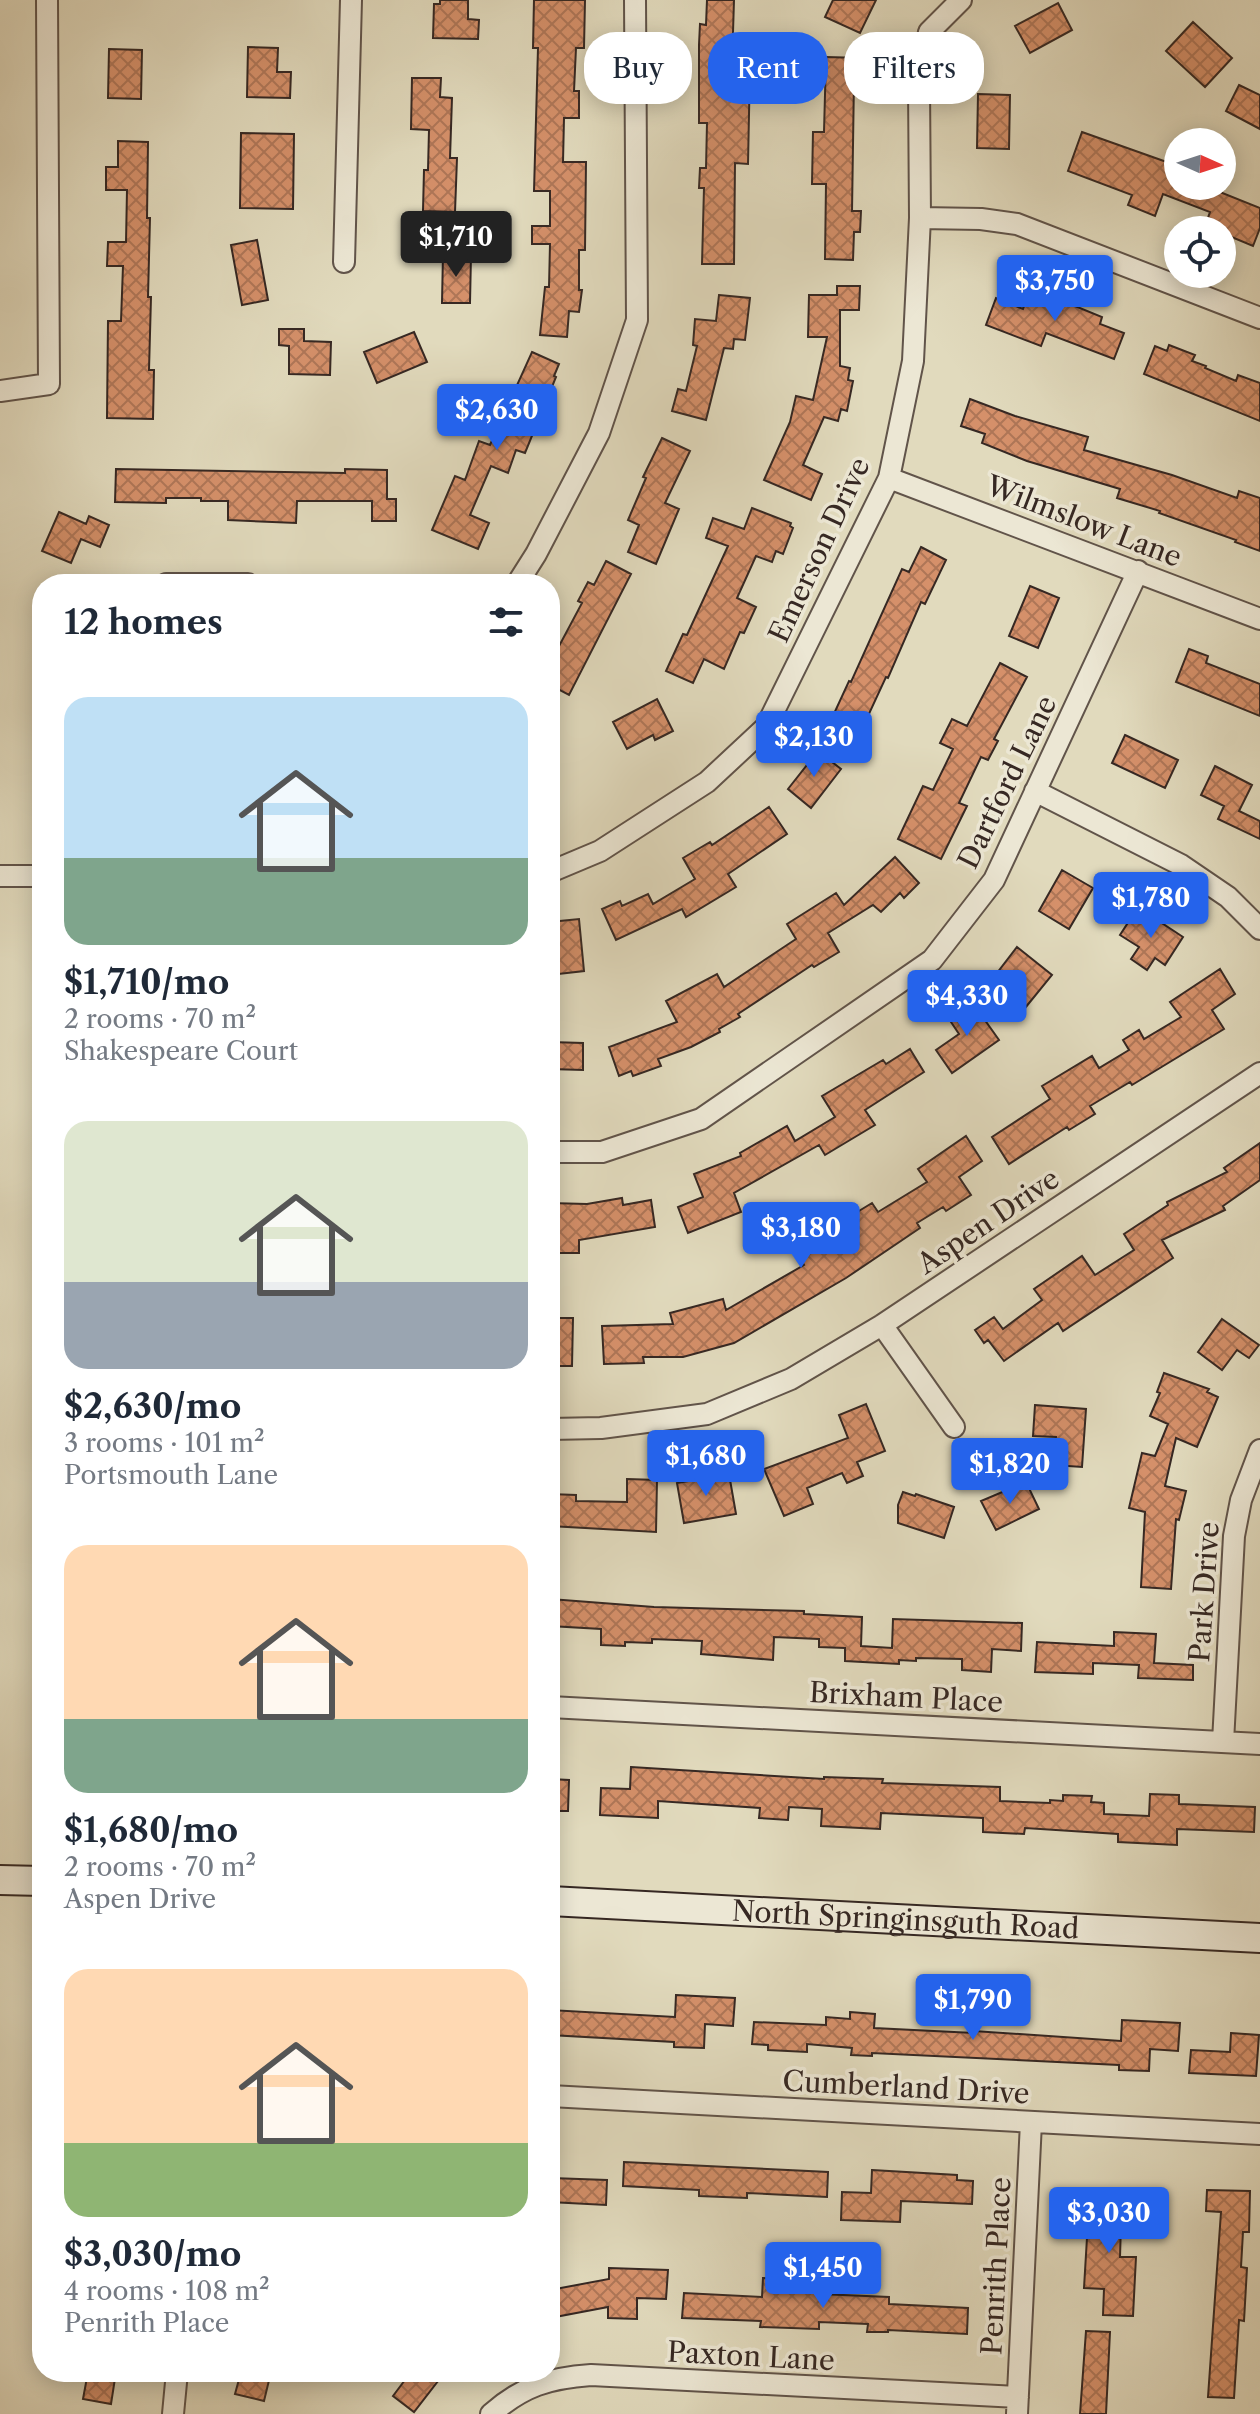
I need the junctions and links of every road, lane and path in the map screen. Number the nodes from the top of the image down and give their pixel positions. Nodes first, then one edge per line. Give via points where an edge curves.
1 (47, 0) edge
2 (351, 0) edge
3 (635, 0) edge
4 (961, 0) edge
5 (920, 218) junction
6 (344, 262) dead end
7 (1260, 318) edge
8 (0, 391) edge
9 (889, 478) junction
10 (1138, 571) junction
11 (523, 574) edge
12 (1260, 619) edge
13 (1035, 791) junction
14 (560, 868) edge
15 (0, 876) edge
16 (32, 876) edge
17 (1260, 929) edge
18 (1260, 1073) edge
19 (560, 1152) edge
20 (882, 1325) junction
21 (954, 1427) dead end
22 (560, 1429) edge
23 (1260, 1450) edge
24 (560, 1708) edge
25 (1223, 1742) junction
26 (1260, 1744) edge
27 (0, 1880) edge
28 (32, 1881) edge
29 (560, 1902) edge
30 (1260, 1938) edge
31 (560, 2097) edge
32 (1031, 2122) junction
33 (1260, 2134) edge
34 (560, 2378) edge
35 (176, 2382) edge
36 (545, 2382) edge
37 (1017, 2406) edge
38 (173, 2410) edge
39 (491, 2414) edge

1 - 8 street via 49,384
2 - 6 street
3 - 11 street via 637,320 599,433
4 - 5 street, Emerson Drive via 929,32 919,85
5 - 7 street via 1017,224
5 - 9 street, Emerson Drive via 913,361
9 - 10 street, Wilmslow Lane
9 - 14 street, Emerson Drive via 766,727 707,782 600,851
10 - 12 street, Wilmslow Lane
10 - 13 street, Dartford Lane
13 - 17 street via 1181,865 1228,897
13 - 19 street, Dartford Lane via 994,880 932,960 701,1119 602,1152
15 - 16 street
18 - 20 street, Aspen Drive
20 - 21 street
20 - 22 street, Aspen Drive via 791,1379 707,1414
23 - 25 street, Park Drive via 1234,1536
24 - 25 street, Brixham Place
25 - 26 street, Brixham Place
27 - 28 street
29 - 30 street, North Springinsguth Road
31 - 32 street, Cumberland Drive
32 - 33 street, Cumberland Drive
32 - 37 street, Penrith Place
34 - 37 street, Paxton Lane via 591,2375
35 - 38 street
36 - 39 street, Paxton Lane via 509,2398

